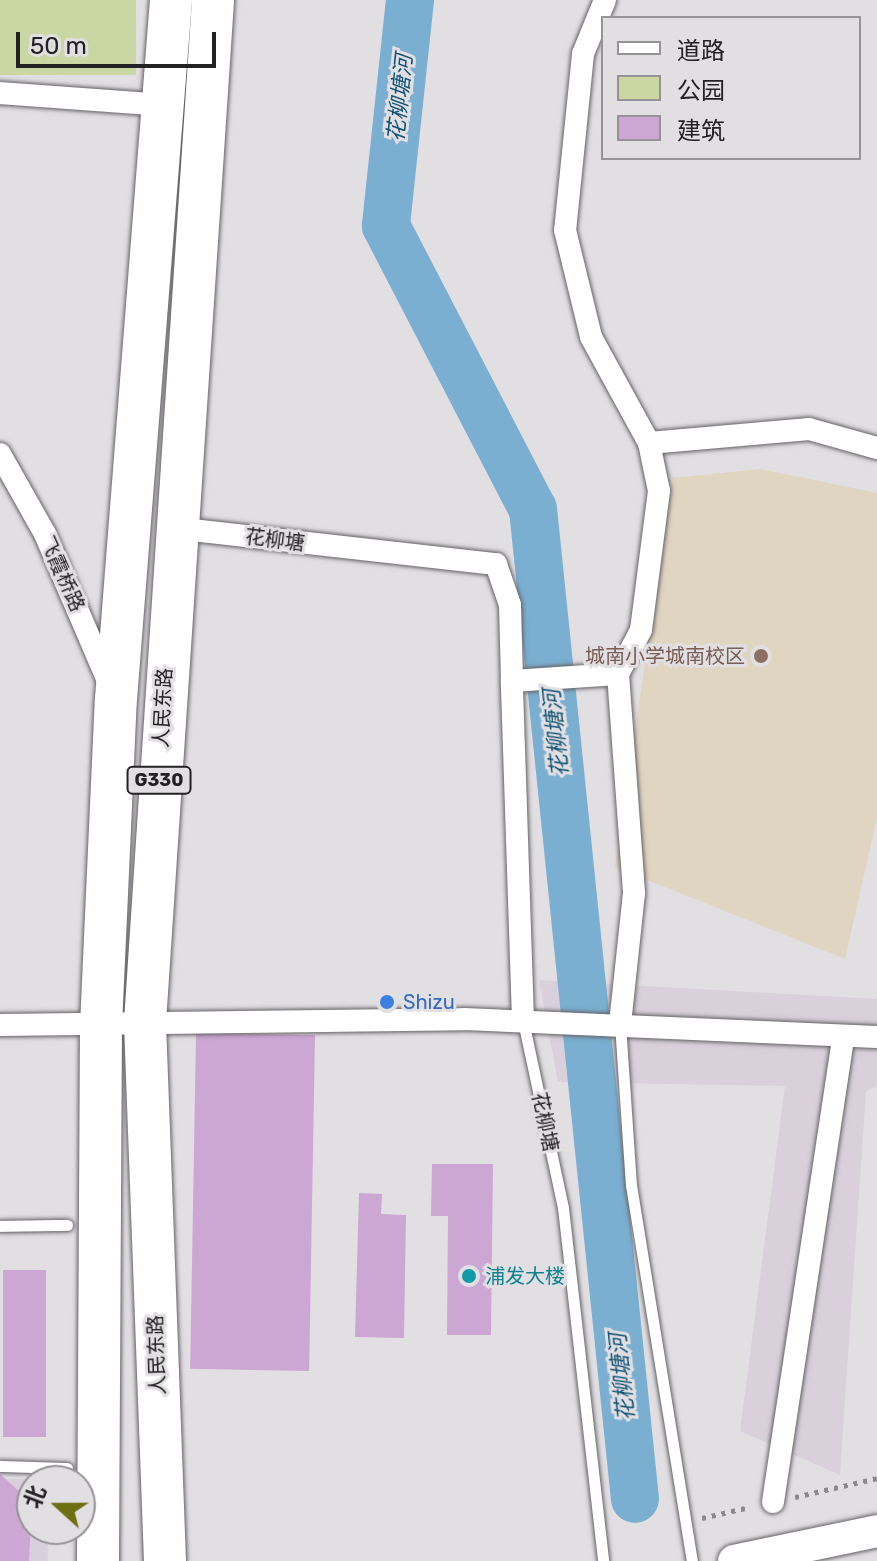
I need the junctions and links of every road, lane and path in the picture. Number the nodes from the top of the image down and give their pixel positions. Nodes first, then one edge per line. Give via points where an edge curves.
1 (171, 0) edge
2 (213, 0) edge
3 (605, 0) edge
4 (0, 93) edge
5 (164, 105) junction
6 (649, 443) junction
7 (877, 448) edge
8 (0, 454) edge
9 (174, 528) junction
10 (618, 674) junction
11 (519, 681) junction
12 (116, 699) junction
13 (523, 1020) junction
14 (145, 1022) junction
15 (620, 1023) junction
16 (0, 1025) edge
17 (101, 1026) junction
18 (877, 1037) edge
19 (843, 1039) junction
20 (67, 1225) dead end
21 (0, 1226) edge
22 (773, 1502) dead end
23 (877, 1531) edge
24 (98, 1561) edge
25 (165, 1561) edge
26 (603, 1561) edge
27 (692, 1561) edge
28 (734, 1561) edge

1 - 5 highway, G330
2 - 9 highway, 人民东路 / G330
3 - 6 street via 583,54 565,230 591,337
4 - 5 street
5 - 12 highway, G330
6 - 7 street via 809,429
6 - 10 street via 659,491 643,615
8 - 12 street, 飞霞桥路 via 45,534
9 - 11 street, 花柳塘 via 496,564 510,605
9 - 14 highway, 人民东路 / G330
10 - 11 street
10 - 15 street via 634,893
11 - 13 street, 花柳塘
12 - 17 highway, G330
13 - 14 street
13 - 15 street
13 - 26 lane, 花柳塘 via 563,1208
14 - 17 street
14 - 25 highway, 人民东路 / G330
15 - 19 street
15 - 27 lane via 631,1185
16 - 17 street
17 - 24 highway, G330
18 - 19 street
19 - 22 street
20 - 21 lane
23 - 28 main road

